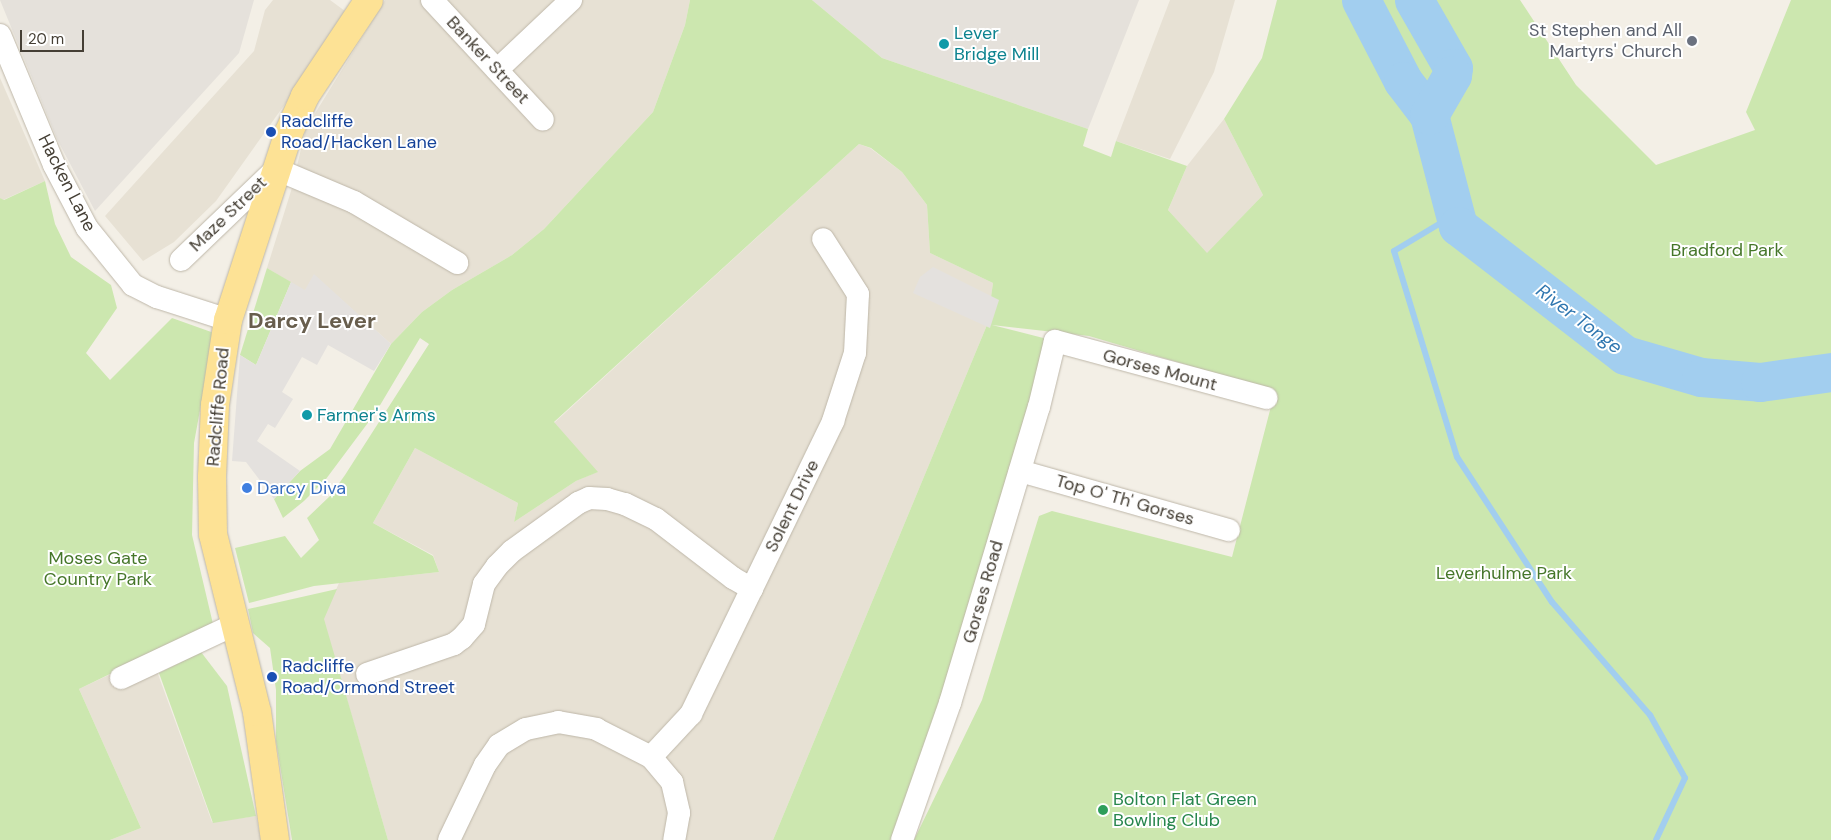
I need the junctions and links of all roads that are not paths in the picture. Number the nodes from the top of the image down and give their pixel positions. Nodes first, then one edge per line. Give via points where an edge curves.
1 (369, 0) edge
2 (432, 0) edge
3 (571, 0) edge
4 (0, 35) edge
5 (497, 70) junction
6 (543, 120) dead end
7 (276, 169) junction
8 (823, 239) dead end
9 (181, 260) dead end
10 (457, 263) dead end
11 (228, 320) junction
12 (1055, 341) joint
13 (1266, 398) dead end
14 (1020, 470) junction
15 (1230, 530) dead end
16 (752, 589) junction
17 (235, 618) junction
18 (367, 674) dead end
19 (121, 678) dead end
20 (652, 757) junction
21 (275, 840) edge
22 (449, 840) edge
23 (674, 840) edge
24 (902, 840) edge

1 - 7 main road, Radcliffe Road via 305,96
2 - 5 street, Banker Street
3 - 5 street
4 - 11 street, Hacken Lane via 54,165 87,228 133,285 157,297
5 - 6 street, Banker Street
7 - 9 street, Maze Street
7 - 10 street via 354,202
7 - 11 main road, Radcliffe Road
8 - 16 street, Solent Drive via 858,294 855,353 833,421
11 - 17 main road, Radcliffe Road via 215,405 211,514 217,555
12 - 13 street, Gorses Mount
12 - 14 street, Gorses Road
14 - 15 street, Top O' Th' Gorses
14 - 24 street, Gorses Road via 950,703
16 - 18 street via 656,519 626,504 589,498 512,551 497,566 484,584 474,624 462,638 454,644
16 - 20 street, Solent Drive via 690,714
17 - 19 street
17 - 21 main road, Radcliffe Road via 257,712
20 - 22 street via 596,729 558,722 526,729 499,745 485,765
20 - 23 street via 672,782 679,813

